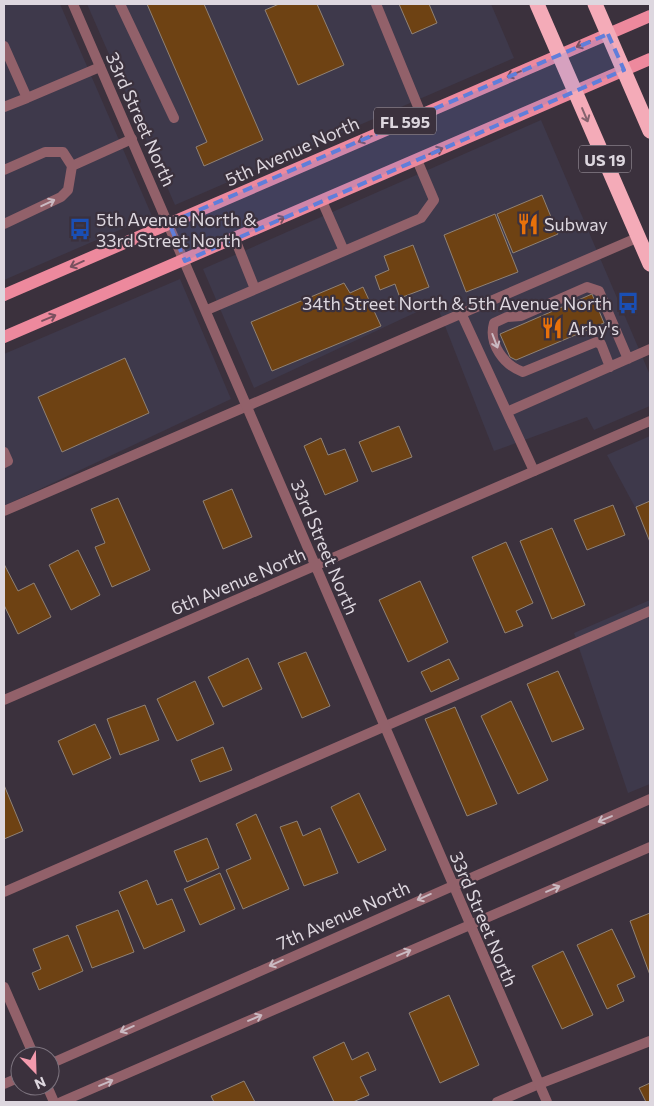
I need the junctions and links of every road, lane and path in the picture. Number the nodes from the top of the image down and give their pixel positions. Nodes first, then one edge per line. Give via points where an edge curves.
1 (73, 4) edge
2 (120, 4) edge
3 (376, 4) edge
4 (537, 4) edge
5 (595, 4) edge
6 (650, 16) edge
7 (608, 34) junction
8 (4, 46) edge
9 (558, 54) junction
10 (650, 59) edge
11 (100, 67) junction
12 (624, 70) junction
13 (575, 90) junction
14 (27, 98) junction
15 (4, 107) edge
16 (422, 114) junction
17 (174, 118) dead end
18 (650, 131) edge
19 (132, 139) junction
20 (417, 160) junction
21 (72, 166) junction
22 (4, 170) edge
23 (322, 201) junction
24 (169, 223) junction
25 (4, 224) edge
26 (638, 237) junction
27 (235, 239) junction
28 (344, 251) junction
29 (185, 261) junction
30 (650, 264) edge
31 (255, 289) junction
32 (4, 295) edge
33 (207, 310) junction
34 (462, 314) junction
35 (4, 337) edge
36 (650, 349) edge
37 (628, 359) junction
38 (610, 367) junction
39 (247, 405) junction
40 (507, 412) junction
41 (650, 421) edge
42 (4, 452) edge
43 (4, 463) edge
44 (534, 471) junction
45 (4, 511) edge
46 (316, 565) junction
47 (650, 611) edge
48 (4, 700) edge
49 (385, 727) junction
50 (650, 799) edge
51 (650, 847) edge
52 (452, 885) junction
53 (4, 892) edge
54 (469, 925) junction
55 (4, 987) edge
56 (650, 1041) edge
57 (30, 1046) edge
58 (60, 1060) edge
59 (539, 1084) junction
60 (62, 1102) edge
61 (497, 1102) edge
62 (547, 1102) edge

1 - 11 street, 33rd Street North
2 - 17 street
3 - 16 street
4 - 9 highway, US 19
5 - 7 highway, US 19
6 - 7 main road, 5th Avenue North
7 -> 9 main road, 5th Avenue North
7 - 12 highway, US 19
8 - 14 street
9 - 13 highway, US 19
9 -> 16 main road, 5th Avenue North / FL 595
10 - 12 main road
11 - 14 street
11 - 19 street, 33rd Street North
12 - 13 main road
12 - 18 highway, US 19
20 -> 13 main road, FL 595
13 -> 26 highway, US 19
14 - 15 street
16 -> 24 main road, 5th Avenue North / FL 595
19 - 21 street
19 - 24 street, 33rd Street North
20 - 23 main road, FL 595
20 - 28 street via 434,200 420,218
21 - 22 street via 63,152 45,152
25 -> 21 street via 62,197 68,190
27 -> 23 main road, FL 595
23 - 28 street
24 - 29 street, 33rd Street North
24 -> 32 main road, 5th Avenue North / FL 595
26 - 30 highway, US 19
26 - 34 street
27 - 29 main road, FL 595
27 - 31 street
28 - 31 street
29 - 33 street, 33rd Street North
35 -> 29 main road, FL 595
31 - 33 street
33 - 39 street, 33rd Street North
34 - 39 street
34 - 40 street
36 - 37 street
37 - 38 street
37 -> 38 street via 599,291 587,287 520,316 507,316 494,323 492,332 496,344 502,358 512,368 523,372 596,342 600,344
38 - 40 street
39 - 45 street
39 - 46 street, 33rd Street North
40 - 44 street
41 - 44 street, 6th Avenue North
42 - 43 street via 8,461
44 - 46 street, 6th Avenue North
46 - 48 street, 6th Avenue North
46 - 49 street, 33rd Street North
47 - 49 street
49 - 52 street, 33rd Street North
49 - 53 street
50 -> 52 street, 7th Avenue North
54 -> 51 street
52 - 54 street, 33rd Street North
52 -> 58 street, 7th Avenue North
54 - 59 street, 33rd Street North
60 -> 54 street
55 - 57 street
56 - 59 street
59 - 61 street
59 - 62 street, 33rd Street North

